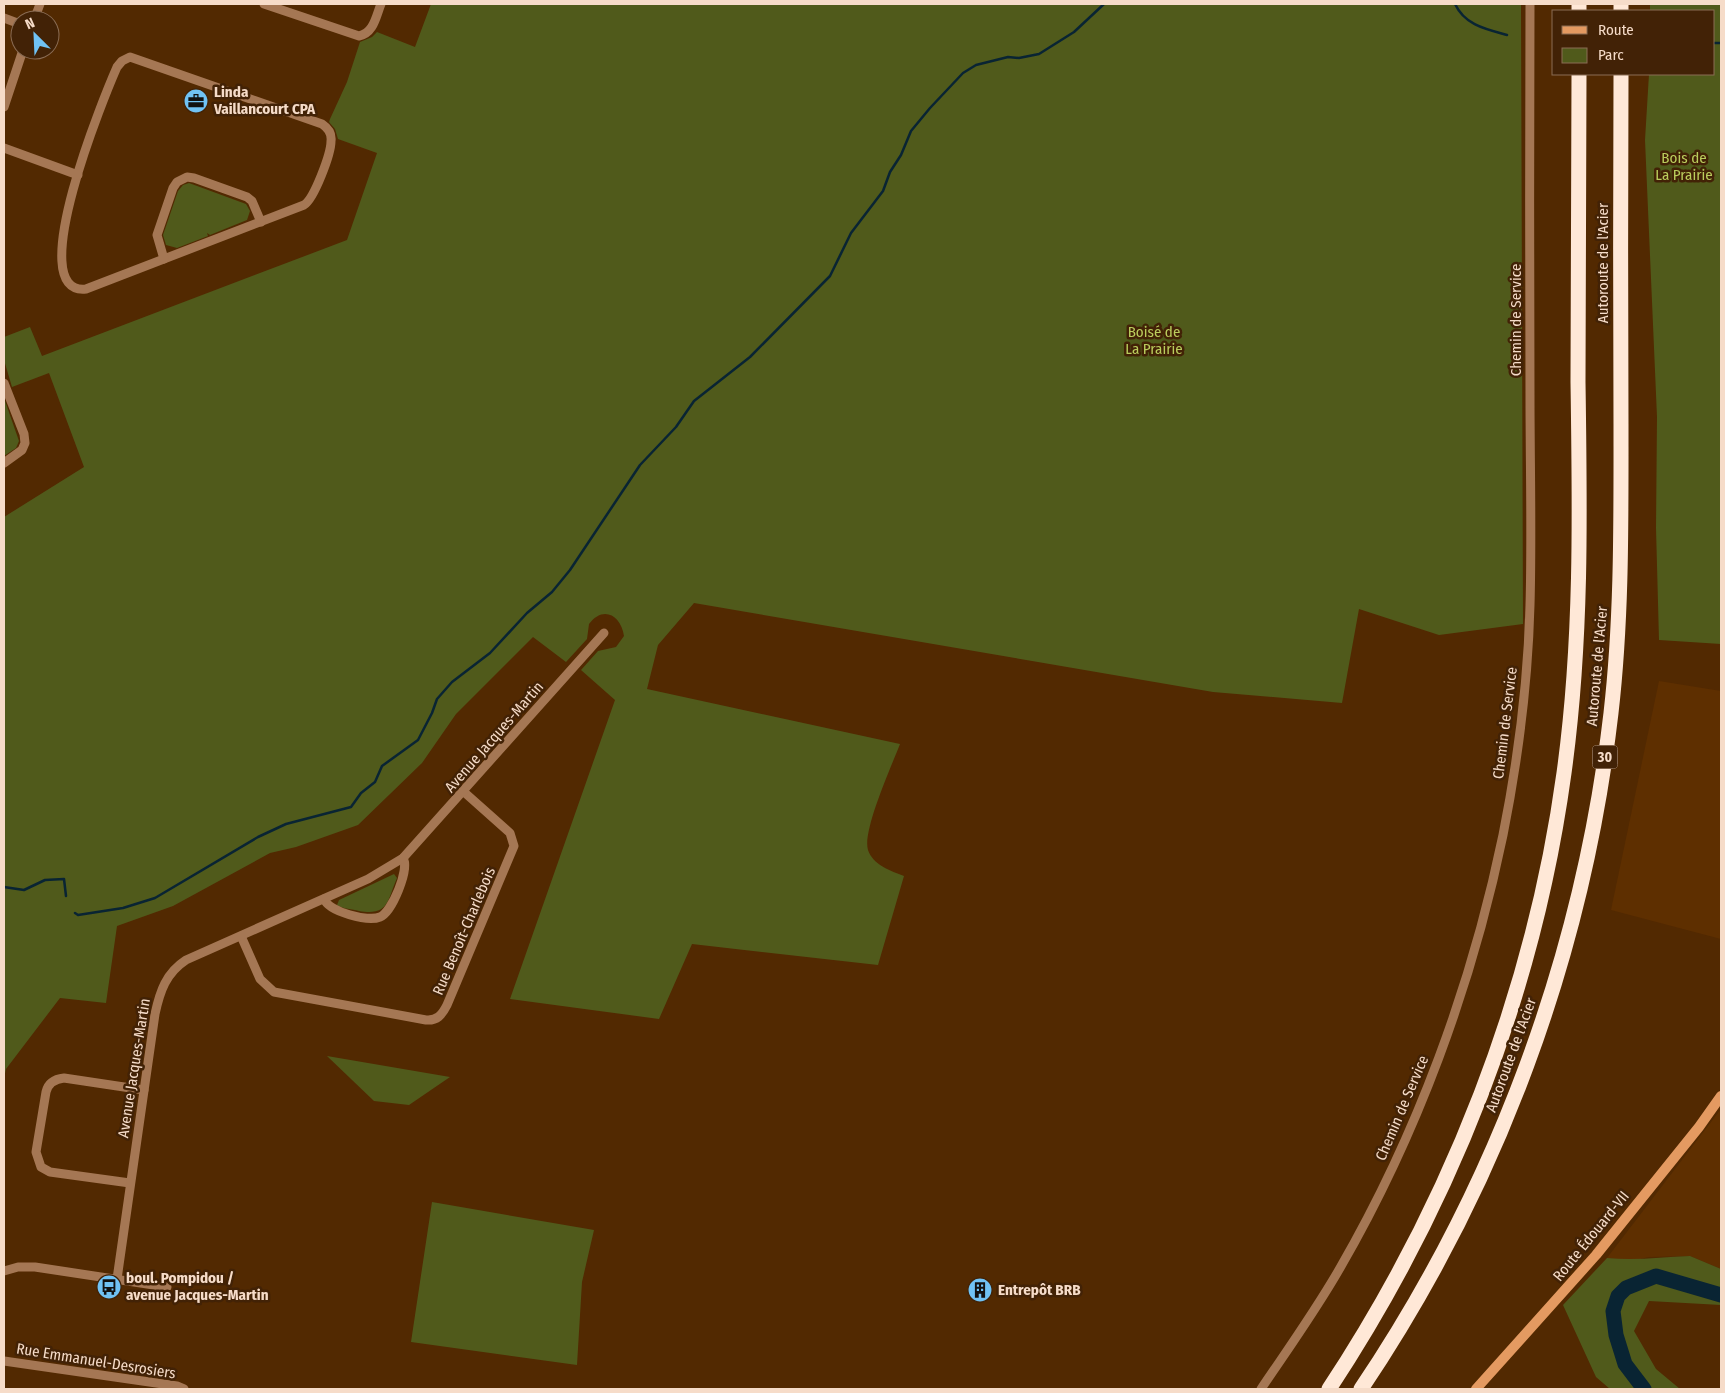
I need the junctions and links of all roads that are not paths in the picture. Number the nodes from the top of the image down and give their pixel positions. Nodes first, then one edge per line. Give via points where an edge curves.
1 (264, 4) edge
2 (381, 4) edge
3 (1530, 4) edge
4 (280, 7) edge
5 (20, 60) edge
6 (1579, 75) edge
7 (1621, 75) edge
8 (4, 107) edge
9 (4, 148) edge
10 (78, 174) junction
11 (261, 222) junction
12 (164, 259) junction
13 (4, 383) edge
14 (4, 463) edge
15 (604, 633) dead end
16 (464, 792) junction
17 (403, 858) junction
18 (324, 899) junction
19 (241, 936) junction
20 (144, 1090) junction
21 (1721, 1096) edge
22 (130, 1183) junction
23 (4, 1271) edge
24 (117, 1280) junction
25 (167, 1287) dead end
26 (4, 1361) edge
27 (184, 1389) edge
28 (1261, 1389) edge
29 (1329, 1389) edge
30 (1361, 1389) edge
31 (1476, 1389) edge

1 - 4 street
2 - 4 street via 371,28 359,36
3 - 28 street, Chemin de Service via 1530,607 1519,730 1503,833 1481,927 1461,992 1398,1153 1338,1272
5 - 8 street
6 - 29 highway, Autoroute de l'Acier via 1578,619 1569,734 1554,834 1519,981 1495,1058 1470,1122 1405,1263
7 - 30 highway, Autoroute de l'Acier / 30 via 1620,601 1609,732 1589,849 1553,991 1503,1126 1434,1271
9 - 10 street
10 - 11 street via 117,67 126,59 138,58 322,124 329,130 330,146 310,201
10 - 12 street via 63,236 64,270 71,285 86,289
11 - 12 street
11 - 12 street via 248,197 194,178 184,178 173,188 158,231 157,240
13 - 14 street via 24,434 24,444 19,453
15 - 16 street, Avenue Jacques-Martin
16 - 17 street, Avenue Jacques-Martin
16 - 19 street, Rue Benoît-Charlebois via 510,833 514,846 444,1012 436,1020 274,992 260,980
17 - 18 street, Avenue Jacques-Martin via 377,875
17 - 18 street via 406,868 401,884 389,910 381,916 372,918 336,911
18 - 19 street, Avenue Jacques-Martin
19 - 20 street, Avenue Jacques-Martin via 186,960 166,980 155,1014
20 - 22 street, Avenue Jacques-Martin
20 - 22 street via 64,1078 54,1081 47,1087 36,1152 38,1163 50,1172
21 - 31 main road, Route Édouard-VII via 1596,1255
22 - 24 street, Avenue Jacques-Martin
23 - 24 street via 25,1266
24 - 25 street
26 - 27 street, Rue Emmanuel-Desrosiers

